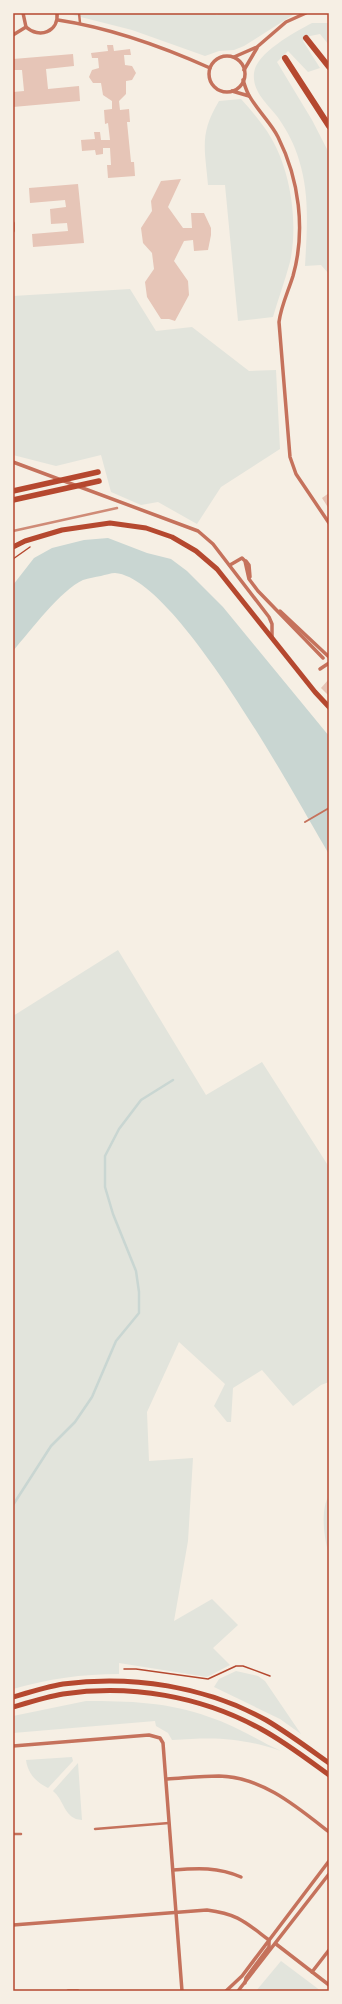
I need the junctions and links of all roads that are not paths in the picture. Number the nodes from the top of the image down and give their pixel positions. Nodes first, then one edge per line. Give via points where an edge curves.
1 (23, 13) edge
2 (58, 13) edge
3 (79, 13) edge
4 (306, 13) edge
5 (58, 20) junction
6 (80, 23) junction
7 (26, 27) junction
8 (13, 35) edge
9 (306, 38) dead end
10 (257, 47) junction
11 (234, 58) junction
12 (285, 58) dead end
13 (329, 67) edge
14 (210, 68) junction
15 (244, 70) junction
16 (243, 80) junction
17 (232, 91) junction
18 (249, 96) junction
19 (329, 126) edge
20 (13, 224) edge
21 (13, 231) edge
22 (13, 462) edge
23 (98, 472) dead end
24 (100, 481) dead end
25 (13, 491) edge
26 (13, 500) edge
27 (329, 522) edge
28 (13, 547) edge
29 (245, 560) junction
30 (230, 565) junction
31 (250, 578) dead end
32 (250, 586) dead end
33 (272, 638) junction
34 (329, 657) edge
35 (323, 658) dead end
36 (329, 663) edge
37 (320, 669) dead end
38 (329, 707) edge
39 (329, 808) edge
40 (305, 822) dead end
41 (13, 1697) edge
42 (13, 1707) edge
43 (13, 1746) edge
44 (329, 1763) edge
45 (329, 1775) edge
46 (167, 1779) junction
47 (170, 1823) junction
48 (94, 1829) dead end
49 (329, 1832) edge
50 (13, 1834) edge
51 (21, 1834) dead end
52 (329, 1861) edge
53 (173, 1870) junction
54 (329, 1874) edge
55 (241, 1877) dead end
56 (177, 1913) junction
57 (13, 1925) edge
58 (269, 1940) junction
59 (276, 1944) junction
60 (329, 1950) edge
61 (312, 1972) junction
62 (245, 1984) junction
63 (329, 1985) edge
64 (68, 1991) edge
65 (78, 1991) edge
66 (182, 1991) edge
67 (226, 1991) edge
68 (238, 1991) edge

1 - 7 street
2 - 5 street
3 - 6 street
4 - 10 street via 286,22
5 - 6 street
5 - 7 street via 47,32 36,33
6 - 14 street via 162,48
7 - 8 street
9 - 13 highway
10 - 11 street
10 - 15 street
11 - 14 street via 220,58
11 - 15 street
12 - 19 highway
14 - 17 street via 210,80 213,85 222,91
15 - 16 street
16 - 17 street
16 - 18 street
17 - 18 street
18 - 27 street via 278,136 295,184 298,243 293,276 281,305 279,322 290,457 296,474
20 - 21 street
22 - 30 street via 198,531 213,544
23 - 25 main road
24 - 26 main road
28 - 33 main road via 62,530 98,524 122,524 159,532 185,543 207,559 236,591
29 - 30 street via 238,559
29 - 31 street via 249,564
29 - 35 street via 249,579 258,591
30 - 33 street via 269,617
32 - 34 street
33 - 38 main road
36 - 37 street
39 - 40 lane
41 - 44 main road via 85,1682 138,1682 175,1687 216,1698 251,1713 283,1731
42 - 45 main road via 62,1694 86,1692 138,1692 172,1696 212,1707 262,1729
43 - 46 street via 149,1735 160,1738 163,1743
46 - 47 street
46 - 49 street via 219,1776 249,1780 282,1797
47 - 48 street
47 - 53 street
50 - 51 street
52 - 58 street
53 - 55 street via 220,1870
53 - 56 street
54 - 59 street
56 - 57 street
56 - 58 street via 207,1910 225,1912 240,1918
56 - 66 street
58 - 62 street via 269,1947 246,1978
58 - 67 street via 242,1976
59 - 61 street
59 - 62 street
60 - 61 street
61 - 63 street
62 - 68 street
64 - 65 street

